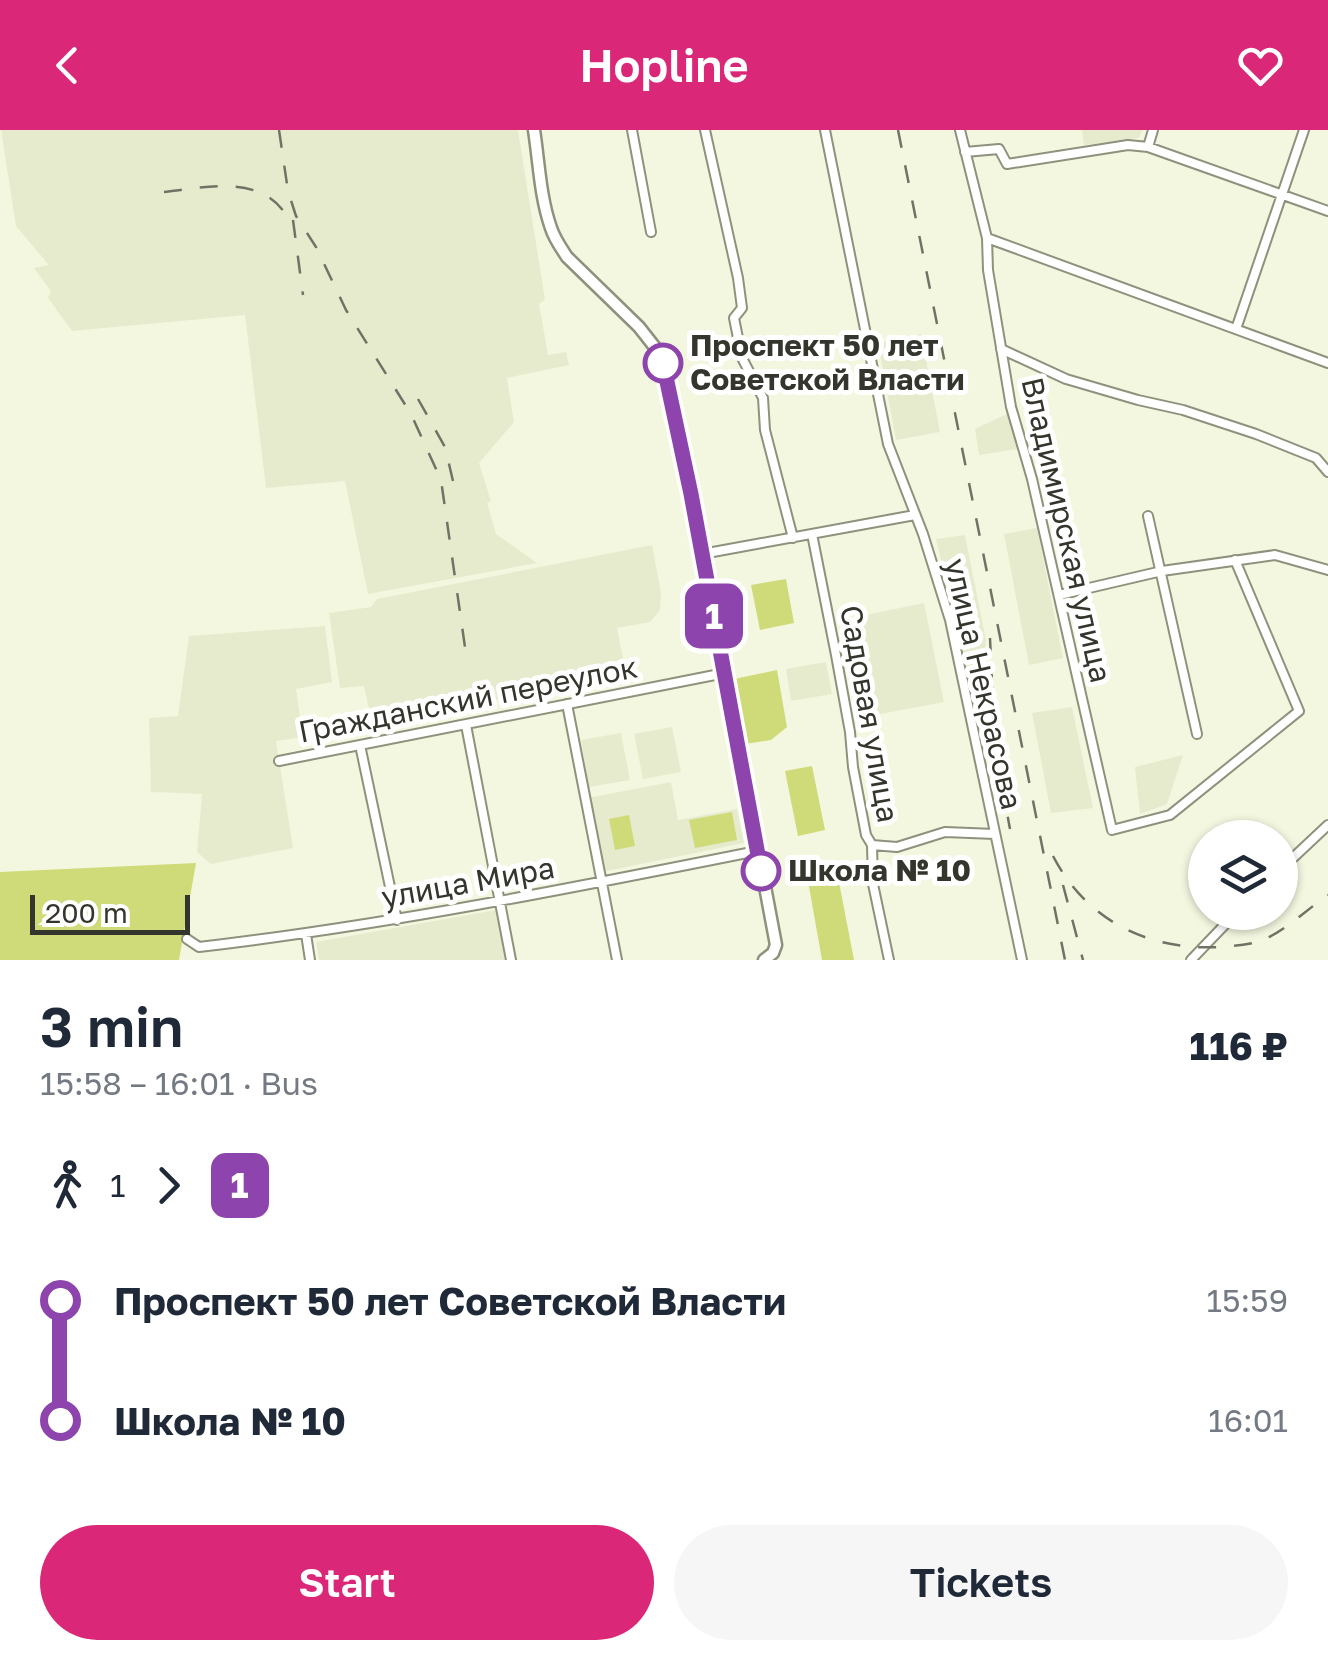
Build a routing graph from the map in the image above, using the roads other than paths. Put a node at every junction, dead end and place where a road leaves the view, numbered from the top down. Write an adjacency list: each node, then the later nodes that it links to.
1 (534, 130): 23 (main road)
2 (632, 130): 12 (street)
3 (705, 130): 22 (street)
4 (825, 130): 19 (street, улица Некрасова)
5 (960, 130): 9 (street)
6 (1153, 130): 8 (street)
7 (1304, 130): 10 (street)
8 (1148, 147): 9 (street); 10 (street)
9 (965, 152): 13 (street, Владимирская улица)
10 (1282, 196): 11 (street); 14 (street)
11 (1328, 211)
12 (651, 232)
13 (986, 238): 14 (street); 15 (street, Владимирская улица)
14 (1236, 329): 17 (street)
15 (1002, 349): 18 (street); 27 (street, Владимирская улица)
16 (1328, 352): 17 (street)
17 (1326, 362)
18 (1328, 472)
19 (915, 515): 21 (street); 35 (street, улица Некрасова)
20 (1148, 516): 26 (street)
21 (812, 534): 22 (street); 36 (street, Садовая улица)
22 (793, 538): 23 (street)
23 (702, 554): 28 (main road)
24 (1235, 560): 25 (street); 26 (street); 27 (street, Владимирская улица)
25 (1328, 570)
26 (1162, 571): 27 (street); 31 (street)
27 (1059, 595)
28 (725, 673): 29 (street, Гражданский переулок); 37 (main road)
29 (567, 704): 30 (street, Гражданский переулок); 39 (street)
30 (466, 725): 32 (street, Гражданский переулок); 40 (street)
31 (1197, 734)
32 (360, 746): 33 (street, Гражданский переулок); 41 (street)
33 (279, 760)
34 (1328, 826): 38 (street)
35 (995, 834): 36 (street); 50 (street, улица Некрасова)
36 (872, 845): 49 (street, Садовая улица)
37 (757, 851): 39 (street, улица Мира); 48 (main road)
38 (1298, 854)
39 (602, 882): 40 (street, улица Мира); 47 (street)
40 (498, 900): 41 (street, улица Мира); 46 (street)
41 (396, 920): 43 (street, улица Мира)
42 (1220, 930): 51 (street)
43 (306, 934): 44 (street, улица Мира); 45 (street)
44 (187, 939)
45 (310, 960)
46 (510, 960)
47 (617, 960)
48 (764, 960)
49 (889, 960)
50 (1022, 960)
51 (1192, 960)

